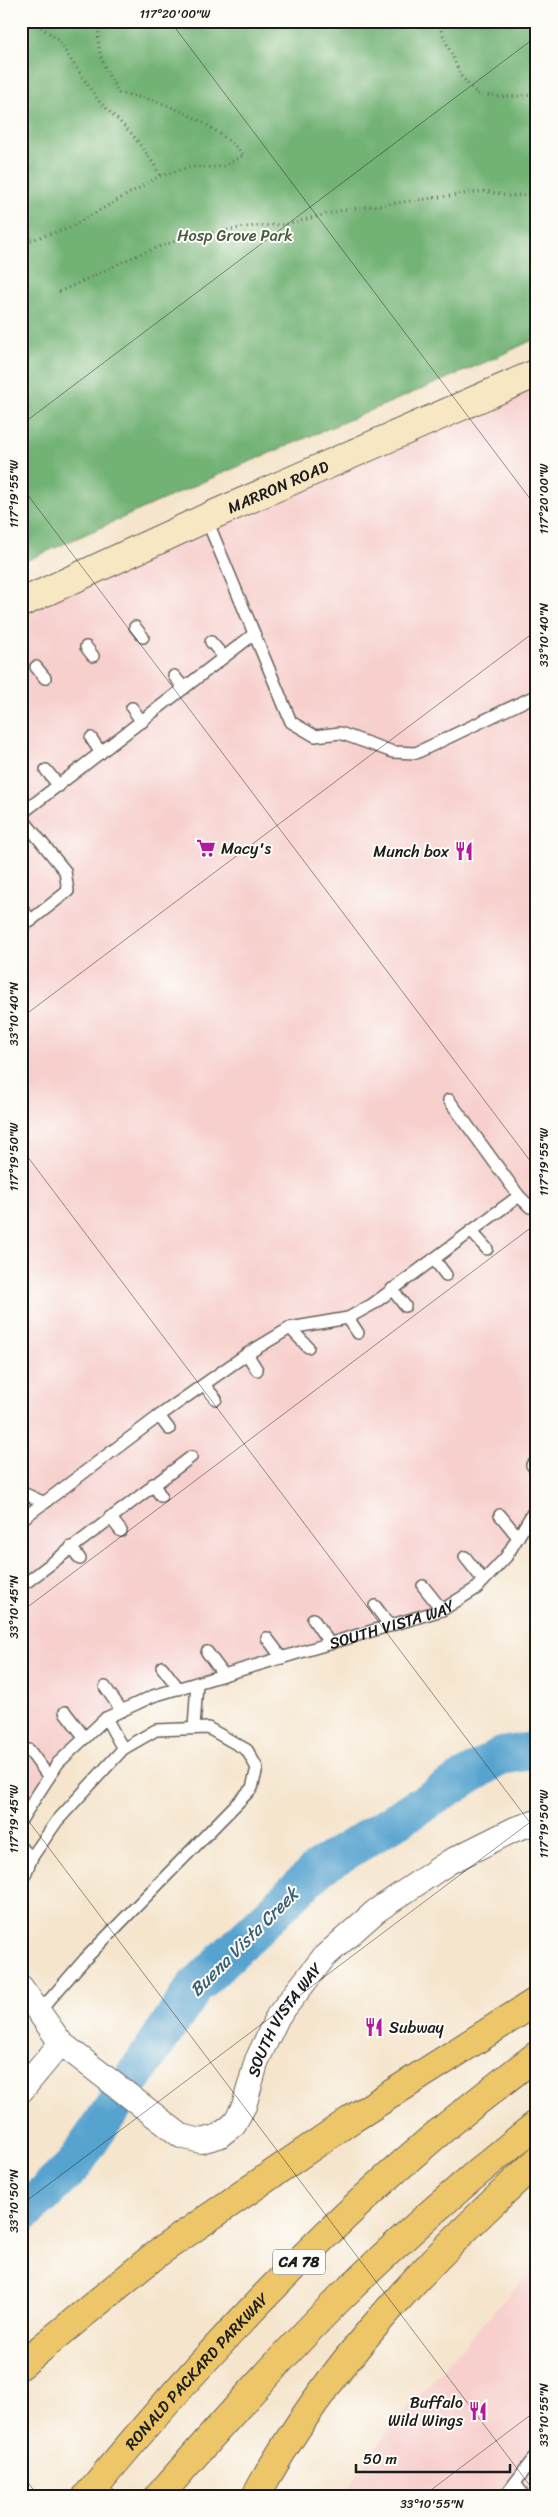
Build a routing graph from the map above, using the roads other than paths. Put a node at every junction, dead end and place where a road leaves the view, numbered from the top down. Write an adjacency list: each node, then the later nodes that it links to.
1 (537, 373): 2 (main road, MARRON ROAD)
2 (206, 518): 3 (main road, MARRON ROAD); 4 (lane)
3 (21, 604)
4 (254, 634): 6 (lane); 11 (lane)
5 (212, 642): 6 (lane)
6 (224, 657): 10 (lane)
7 (36, 667): 9 (lane)
8 (174, 676): 10 (lane)
9 (45, 678)
10 (184, 688): 13 (lane)
11 (537, 695)
12 (132, 708): 13 (lane)
13 (142, 722): 15 (lane)
14 (91, 738): 15 (lane)
15 (102, 753): 17 (lane)
16 (46, 770): 17 (lane)
17 (59, 786): 18 (lane)
18 (21, 816): 20 (lane)
19 (21, 907): 20 (lane)
20 (26, 924)
21 (449, 1100): 22 (lane)
22 (519, 1196): 23 (lane); 24 (lane)
23 (534, 1208)
24 (471, 1231): 25 (lane); 26 (lane)
25 (486, 1249)
26 (434, 1259): 27 (lane); 28 (lane)
27 (446, 1275)
28 (392, 1289): 29 (lane); 30 (lane)
29 (405, 1306)
30 (348, 1318): 31 (lane); 32 (lane)
31 (290, 1328): 33 (lane); 34 (lane)
32 (358, 1334)
33 (308, 1347)
34 (247, 1354): 35 (lane); 36 (lane)
35 (257, 1370)
36 (204, 1386): 37 (lane); 38 (lane)
37 (216, 1399)
38 (159, 1416): 39 (lane); 44 (lane)
39 (169, 1428)
40 (191, 1457): 41 (lane)
41 (152, 1484): 43 (lane); 47 (lane)
42 (21, 1492): 44 (lane)
43 (161, 1496)
44 (45, 1502): 48 (lane)
45 (537, 1506): 50 (lane, SOUTH VISTA WAY)
46 (500, 1514): 50 (lane)
47 (110, 1517): 49 (lane); 51 (lane)
48 (21, 1520)
49 (121, 1531)
50 (518, 1537): 54 (lane, SOUTH VISTA WAY)
51 (71, 1547): 53 (lane); 55 (lane)
52 (465, 1557): 54 (lane)
53 (80, 1559)
54 (483, 1580): 58 (lane, SOUTH VISTA WAY)
55 (27, 1582)
56 (423, 1586): 58 (lane)
57 (375, 1606): 60 (lane)
58 (442, 1610): 60 (lane, SOUTH VISTA WAY)
59 (312, 1619): 62 (lane)
60 (390, 1626): 62 (lane, SOUTH VISTA WAY)
61 (267, 1638): 64 (lane)
62 (330, 1644): 64 (lane, SOUTH VISTA WAY)
63 (207, 1652): 66 (lane)
64 (282, 1658): 66 (lane, SOUTH VISTA WAY)
65 (162, 1667): 69 (lane)
66 (224, 1675): 67 (lane, SOUTH VISTA WAY)
67 (197, 1683): 69 (lane, SOUTH VISTA WAY); 73 (lane)
68 (104, 1687): 70 (lane)
69 (179, 1688): 70 (lane, SOUTH VISTA WAY)
70 (122, 1711): 72 (lane, SOUTH VISTA WAY)
71 (65, 1712): 74 (lane)
72 (106, 1718): 74 (lane, SOUTH VISTA WAY); 75 (lane)
73 (194, 1728): 75 (lane); 85 (lane)
74 (85, 1738): 77 (lane, SOUTH VISTA WAY)
75 (123, 1749): 81 (lane)
76 (29, 1750): 77 (lane)
77 (49, 1777): 78 (lane, SOUTH VISTA WAY)
78 (21, 1820)
79 (537, 1822): 86 (street, SOUTH VISTA WAY)
80 (21, 1848): 81 (lane)
81 (32, 1857): 82 (lane)
82 (21, 1885)
83 (21, 1987): 85 (street, SOUTH VISTA WAY)
84 (537, 2001): 91 (highway)
85 (39, 2012): 86 (street, SOUTH VISTA WAY)
86 (61, 2043): 88 (street)
87 (537, 2055): 94 (highway, RONALD PACKARD PARKWAY / CA 78)
88 (21, 2091)
89 (537, 2124): 95 (highway)
90 (537, 2161): 96 (highway)
91 (21, 2365)
92 (537, 2454): 93 (lane)
93 (515, 2483): 97 (lane); 98 (lane)
94 (87, 2496)
95 (159, 2496)
96 (256, 2496)
97 (505, 2496)
98 (524, 2496)

